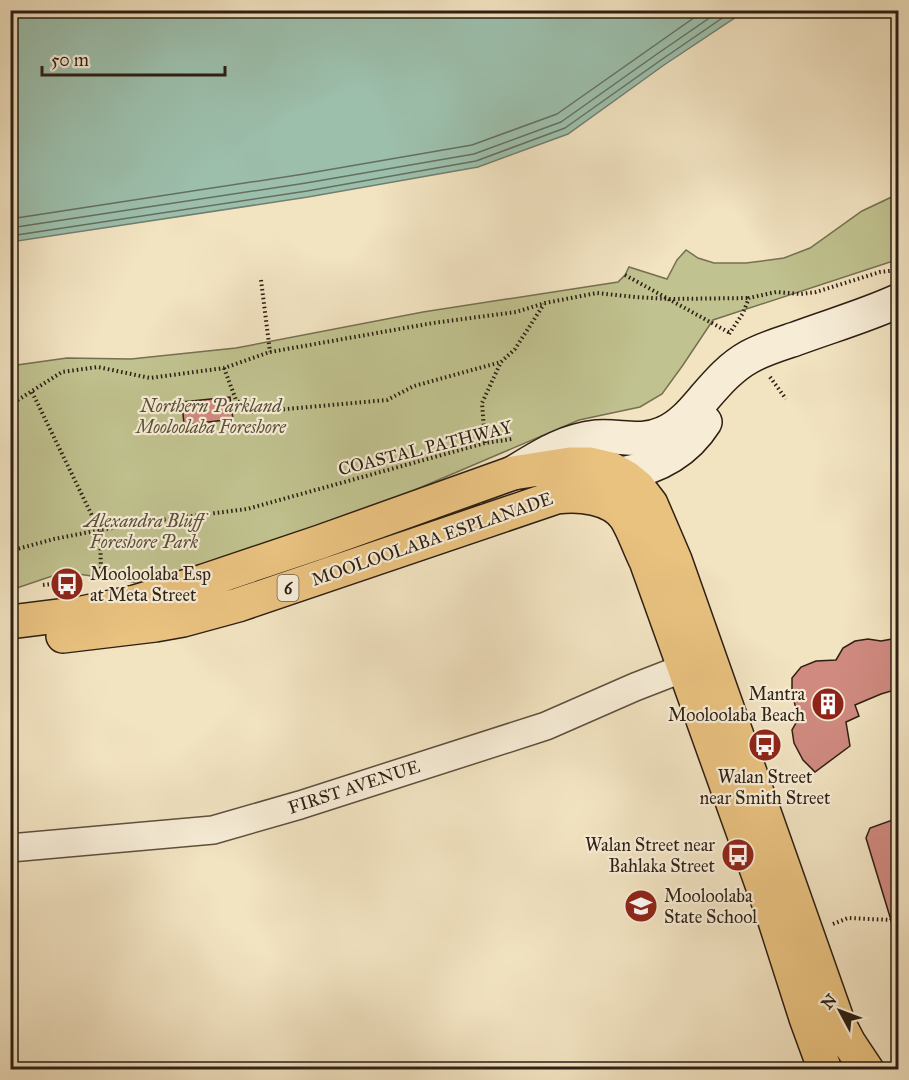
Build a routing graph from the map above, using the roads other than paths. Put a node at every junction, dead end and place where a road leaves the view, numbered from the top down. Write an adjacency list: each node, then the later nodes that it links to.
1 (890, 308): 2 (main road, MOOLOOLABA ESPLANADE)
2 (729, 354): 3 (main road, MOOLOOLABA ESPLANADE); 4 (main road, MOOLOOLABA ESPLANADE)
3 (513, 473): 4 (main road, 6); 6 (main road, MOOLOOLABA ESPLANADE / 6)
4 (621, 474): 5 (main road, MOOLOOLABA ESPLANADE / 6); 11 (main road, 6)
5 (556, 497): 7 (main road, MOOLOOLABA ESPLANADE / 6); 8 (main road, 6)
6 (10, 622)
7 (10, 642)
8 (684, 668): 9 (street, FIRST AVENUE); 10 (main road, 6)
9 (10, 848)
10 (825, 1070)
11 (867, 1070)

